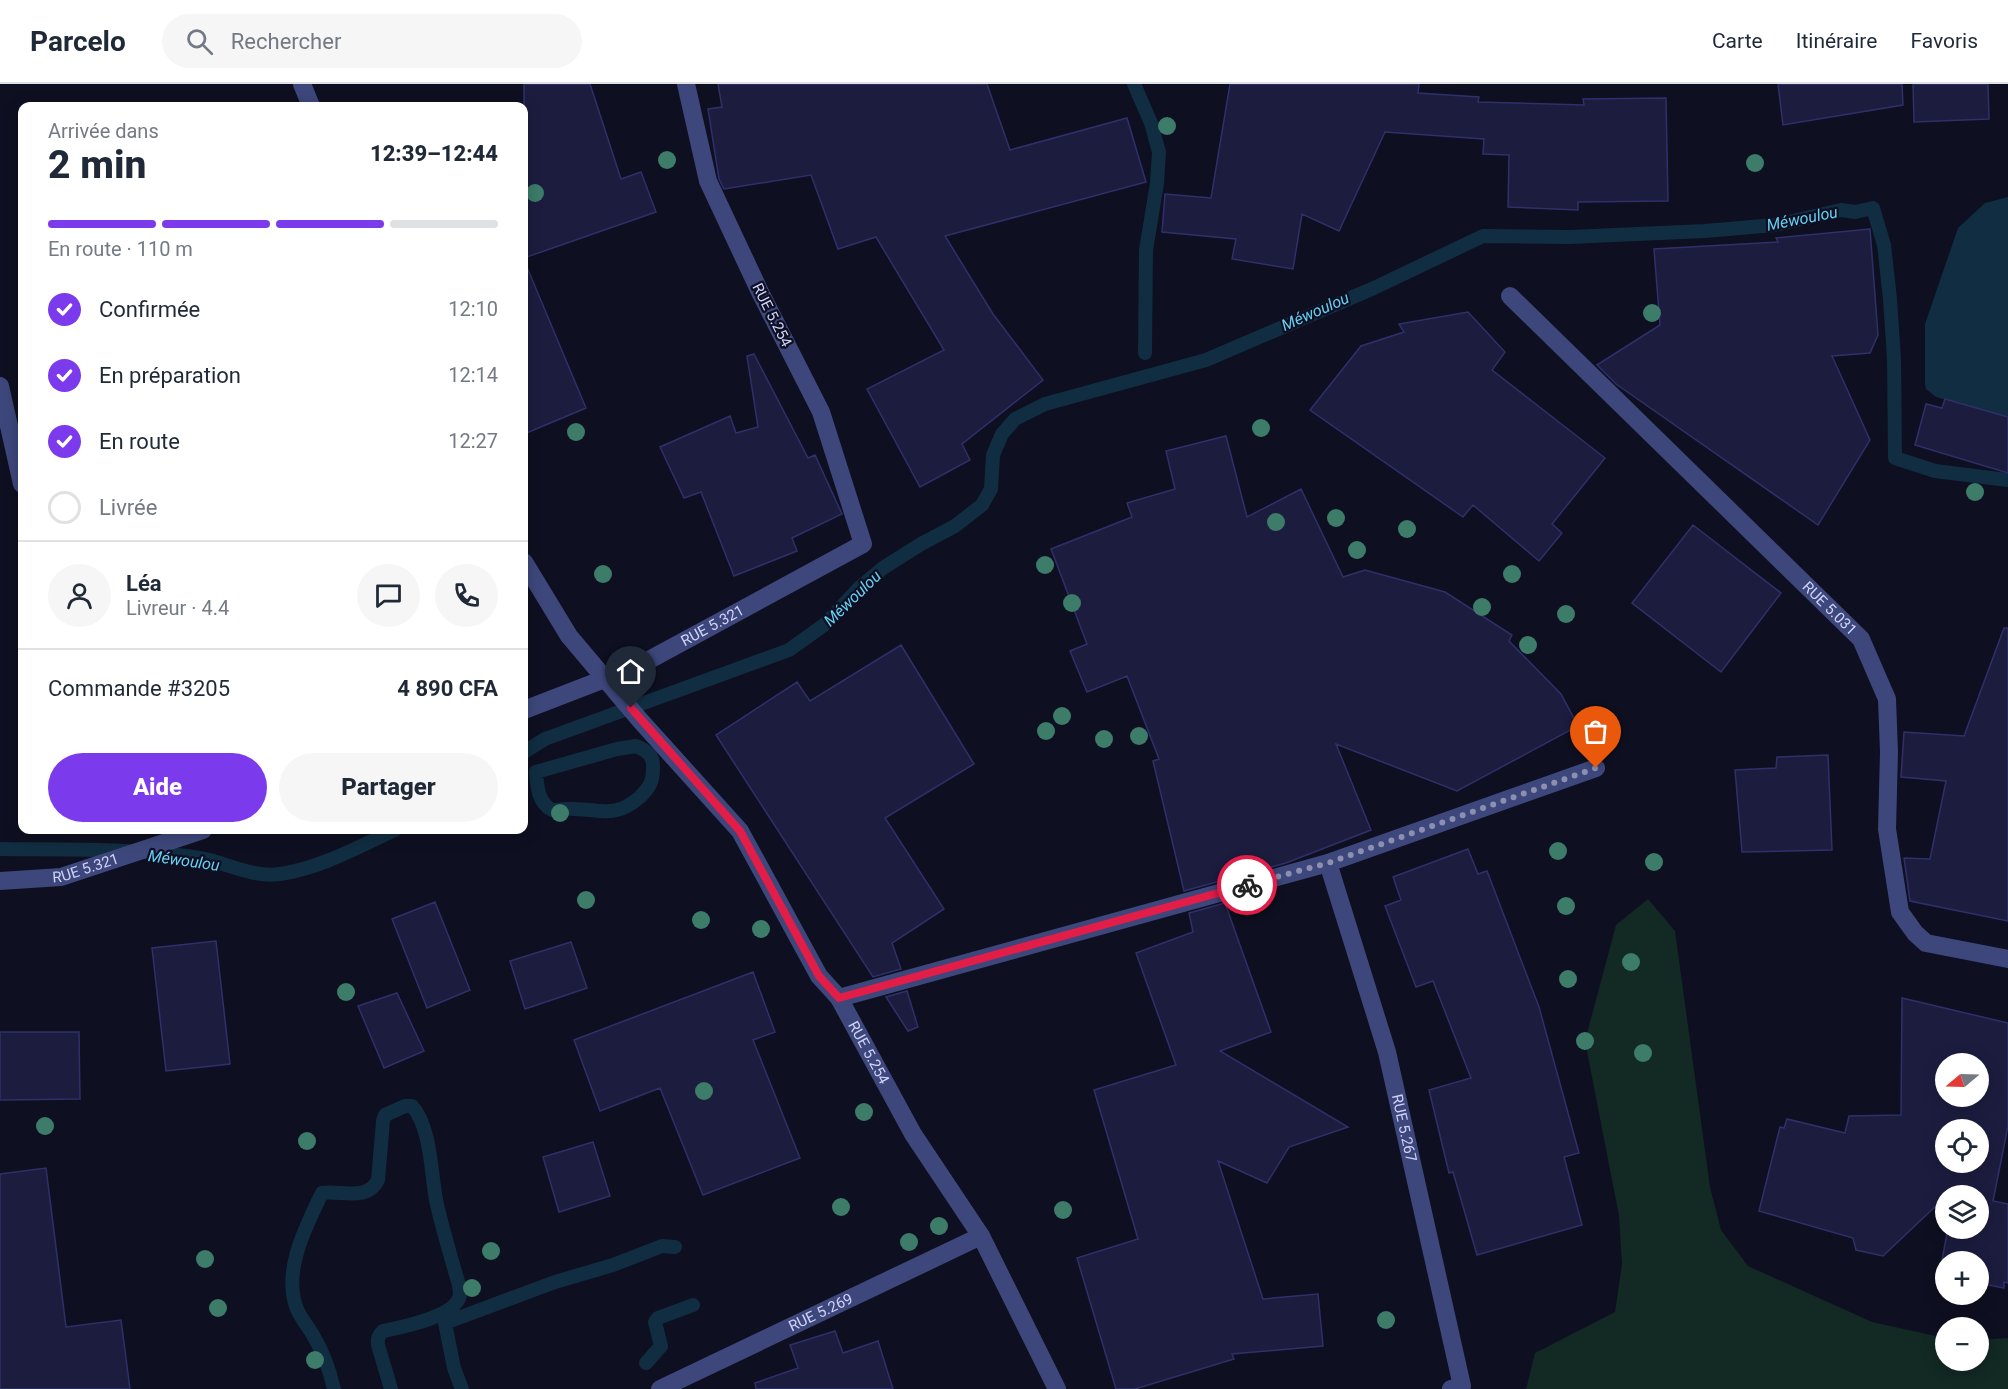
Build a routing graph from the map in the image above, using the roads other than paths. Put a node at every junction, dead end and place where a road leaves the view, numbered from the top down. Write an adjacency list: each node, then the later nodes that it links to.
1 (302, 84): 3 (street)
2 (686, 84): 7 (street, RUE 5.254)
3 (309, 102)
4 (1510, 296): 14 (street, RUE 5.031)
5 (0, 386): 6 (street)
6 (18, 466)
7 (863, 544): 9 (street, RUE 5.321)
8 (528, 569): 15 (street, RUE 5.254)
9 (528, 708)
10 (1596, 768): 12 (street)
11 (192, 834): 13 (street, RUE 5.321)
12 (1328, 863): 15 (street); 17 (street, RUE 5.267)
13 (0, 881)
14 (2008, 959)
15 (839, 998): 16 (street, RUE 5.254)
16 (981, 1236): 18 (street, RUE 5.269); 19 (street, RUE 5.254)
17 (1459, 1388)
18 (660, 1389)
19 (1057, 1389)

